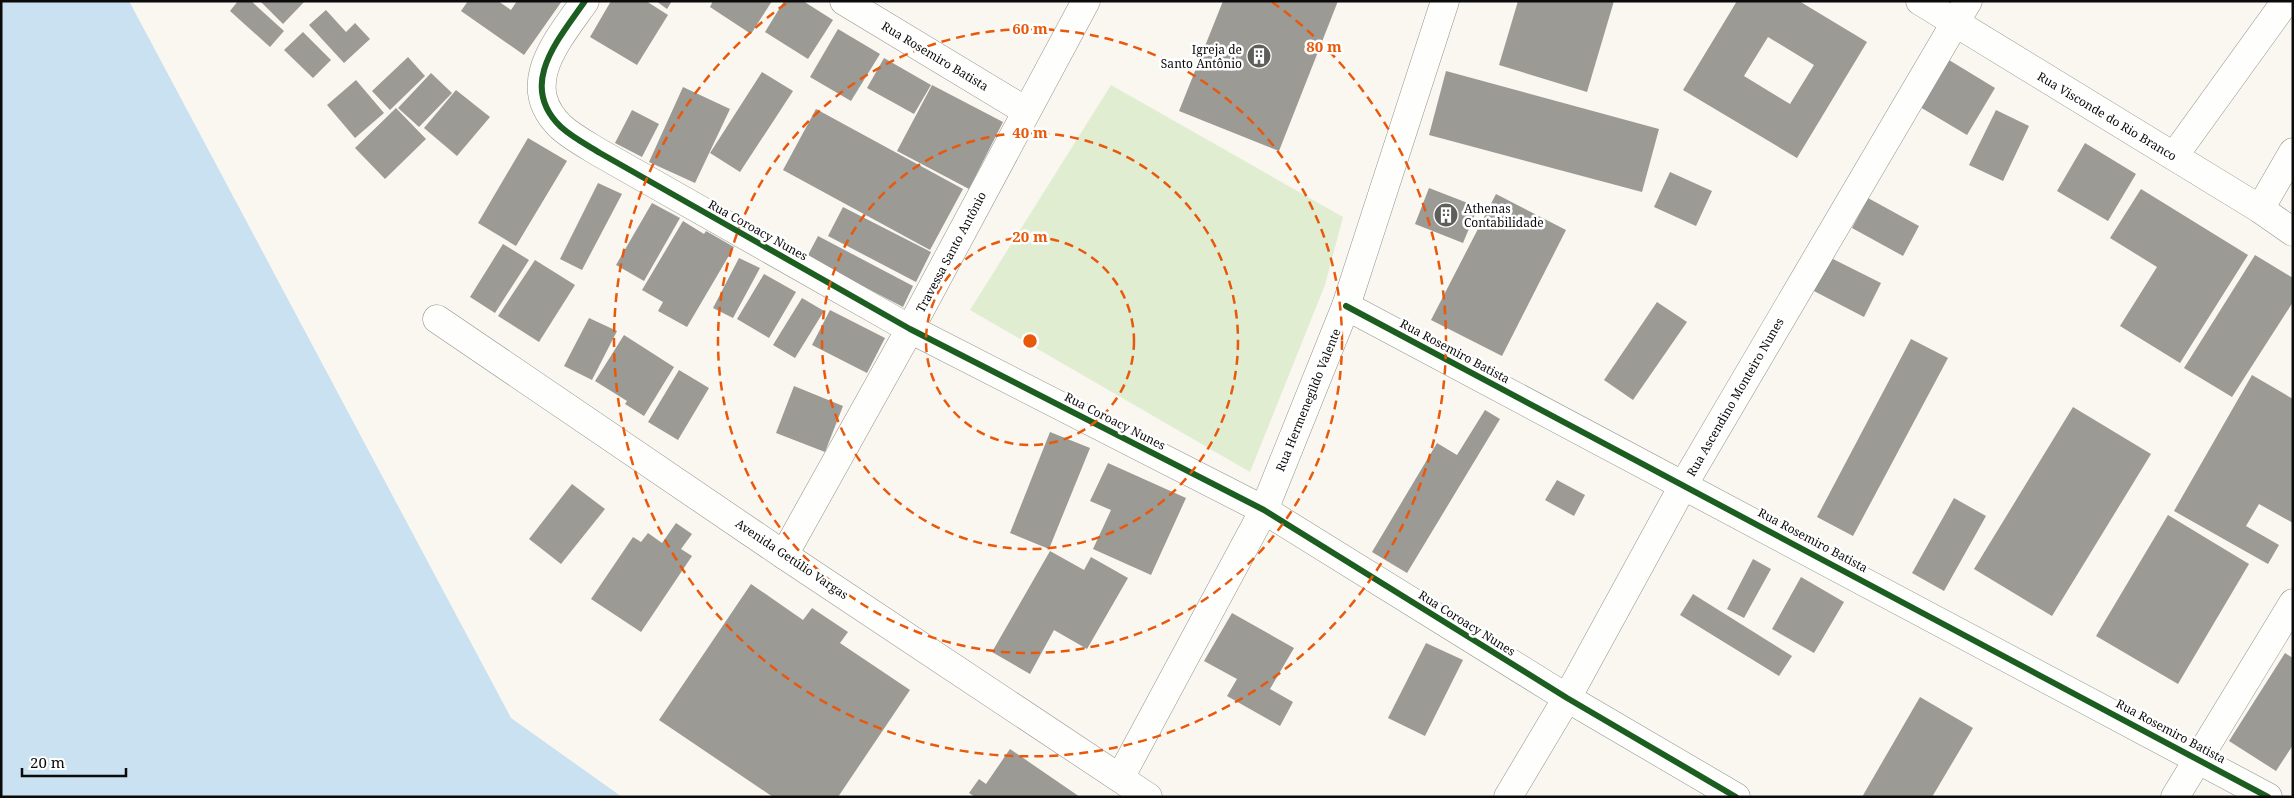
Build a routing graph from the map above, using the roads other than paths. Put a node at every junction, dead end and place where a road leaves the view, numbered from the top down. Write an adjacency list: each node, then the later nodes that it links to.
1 (584, 1): 15 (street, Rua Coroacy Nunes)
2 (844, 1): 8 (street, Rua Rosemiro Batista)
3 (1086, 1): 8 (street, Travessa Santo Antônio)
4 (1445, 1): 13 (street, Rua Hermenegildo Valente)
5 (1920, 1): 7 (street, Rua Visconde do Rio Branco)
6 (2286, 1): 10 (street)
7 (1961, 12): 10 (street, Rua Visconde do Rio Branco); 16 (street, Rua Ascendino Monteiro Nunes)
8 (1026, 111): 15 (street, Travessa Santo Antônio)
9 (2293, 152): 11 (street)
10 (2174, 156): 11 (street, Rua Visconde do Rio Branco)
11 (2260, 209): 12 (street, Rua Visconde do Rio Branco)
12 (2293, 232)
13 (1346, 306): 16 (street, Rua Rosemiro Batista); 17 (street, Rua Hermenegildo Valente)
14 (437, 319): 18 (street, Avenida Getúlio Vargas)
15 (910, 329): 17 (street, Rua Coroacy Nunes); 18 (street, Travessa Santo Antônio)
16 (1684, 484): 20 (street, Rua Ascendino Monteiro Nunes); 21 (street, Rua Rosemiro Batista)
17 (1264, 510): 20 (street, Rua Coroacy Nunes); 22 (street, Rua Hermenegildo Valente)
18 (784, 554): 22 (street, Avenida Getúlio Vargas)
19 (2293, 603): 21 (street)
20 (1567, 698): 24 (street, Rua Ascendino Monteiro Nunes); 25 (street, Rua Coroacy Nunes)
21 (2198, 758): 26 (street); 27 (street, Rua Rosemiro Batista)
22 (1120, 778): 23 (street, Avenida Getúlio Vargas)
23 (1148, 797)
24 (1508, 797)
25 (1736, 797)
26 (2175, 797)
27 (2268, 797)

